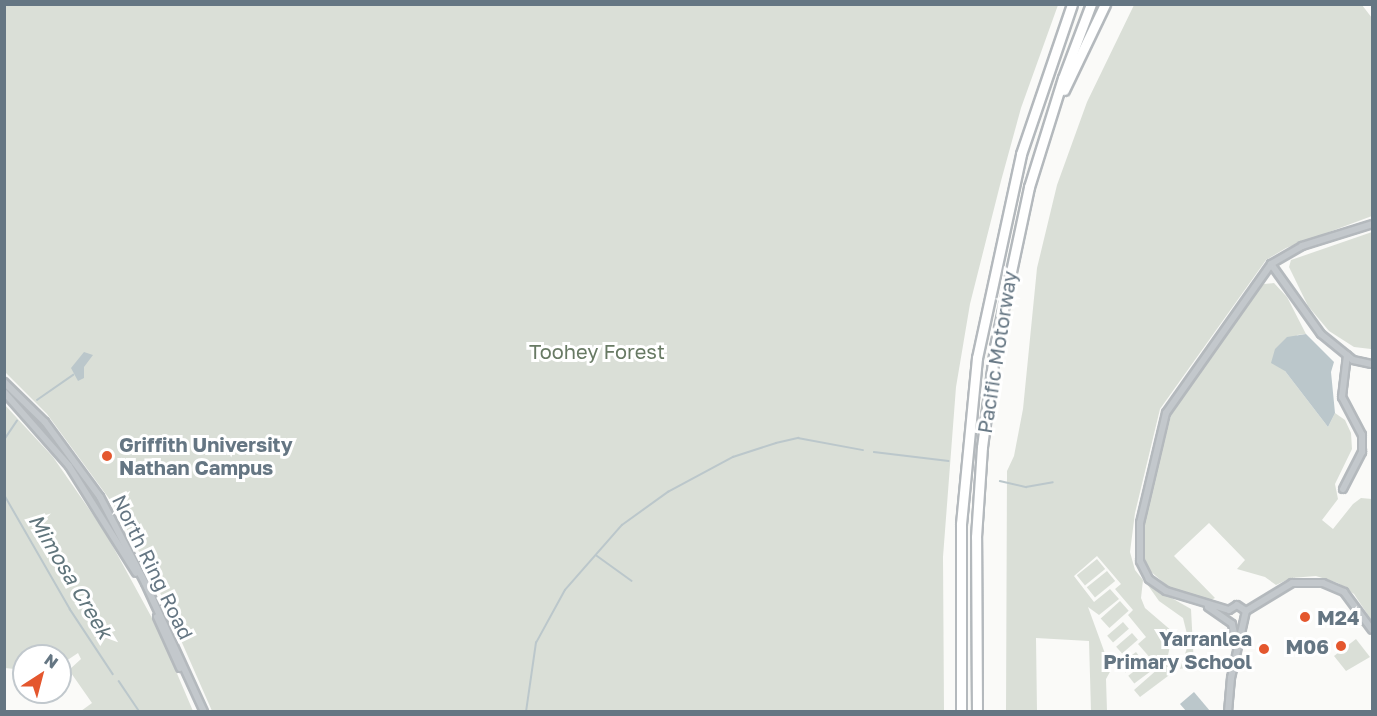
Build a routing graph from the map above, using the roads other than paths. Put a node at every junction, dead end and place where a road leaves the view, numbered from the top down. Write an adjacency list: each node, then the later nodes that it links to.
1 (1072, 4): 21 (highway, Pacific Motorway)
2 (1091, 4): 4 (highway, Pacific Motorway)
3 (1105, 4): 4 (highway)
4 (1057, 99): 25 (highway, Pacific Motorway)
5 (1372, 224): 6 (street)
6 (1271, 264): 7 (street); 14 (street)
7 (1347, 355): 8 (street); 13 (street)
8 (1372, 364)
9 (4, 382): 11 (street, North Ring Road)
10 (4, 393): 12 (street, North Ring Road)
11 (62, 444): 12 (street); 22 (street, North Ring Road)
12 (55, 449): 22 (street, North Ring Road)
13 (1343, 489)
14 (1204, 604): 15 (street); 17 (street)
15 (1229, 610): 16 (street); 17 (street)
16 (1246, 610): 18 (street); 19 (street)
17 (1230, 622): 18 (street); 20 (street)
18 (1245, 622): 20 (street)
19 (1372, 630)
20 (1237, 650): 26 (street)
21 (959, 697): 23 (highway); 24 (highway, Pacific Motorway)
22 (202, 711)
23 (955, 711)
24 (961, 711)
25 (977, 711)
26 (1228, 711)

